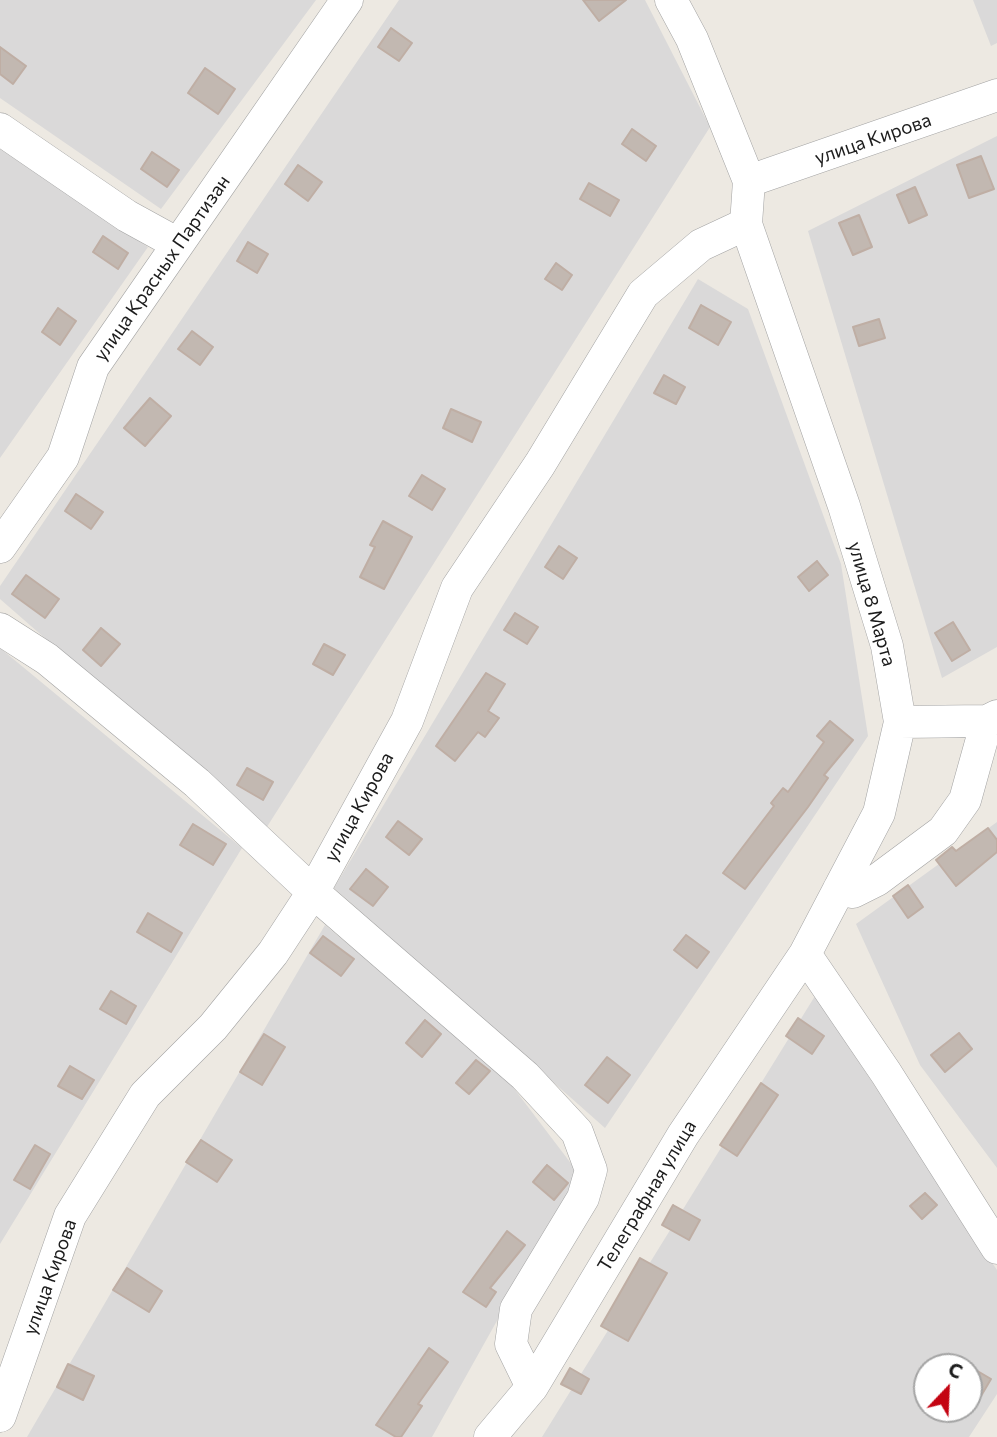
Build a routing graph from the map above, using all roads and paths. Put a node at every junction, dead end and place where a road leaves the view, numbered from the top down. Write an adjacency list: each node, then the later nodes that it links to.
1 (347, 0): 7 (street, улица Красных Партизан)
2 (671, 0): 5 (street, улица 8 Марта)
3 (997, 95): 5 (street, улица Кирова)
4 (0, 129): 7 (street)
5 (749, 181): 6 (street, улица 8 Марта)
6 (746, 224): 11 (street, улица 8 Марта); 13 (street, улица Кирова)
7 (178, 244): 8 (street, улица Красных Партизан)
8 (0, 547)
9 (0, 629): 13 (street)
10 (992, 718): 11 (street); 12 (street)
11 (900, 722): 12 (street, улица 8 Марта)
12 (839, 889): 14 (street, улица 8 Марта)
13 (313, 892): 16 (street); 17 (street, улица Кирова)
14 (804, 954): 15 (street); 16 (street, Телеграфная улица)
15 (997, 1248)
16 (532, 1387): 18 (street, Телеграфная улица)
17 (0, 1416)
18 (489, 1437)

